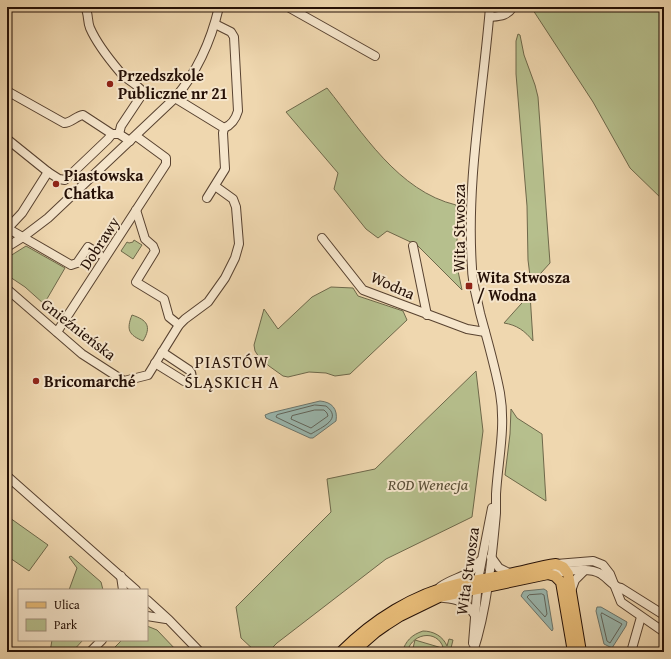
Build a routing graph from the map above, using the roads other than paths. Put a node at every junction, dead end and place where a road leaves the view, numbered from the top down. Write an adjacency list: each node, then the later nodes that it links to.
1 (85, 7): 12 (street)
2 (219, 7): 7 (street)
3 (288, 7): 8 (street)
4 (490, 7): 6 (street, Wita Stwosza)
5 (513, 7): 6 (street)
6 (490, 16): 29 (street, Wita Stwosza)
7 (215, 24): 10 (street); 11 (street)
8 (375, 56)
9 (7, 91): 12 (street)
10 (176, 98): 11 (street); 14 (street)
11 (224, 128): 16 (street)
12 (115, 134): 14 (street); 15 (street)
13 (7, 139): 15 (street)
14 (133, 139): 18 (street, Dobrawy); 20 (street)
15 (48, 172): 19 (street)
16 (215, 186): 17 (street); 27 (street, Gnieźnieńska)
17 (207, 198)
18 (136, 210): 27 (street); 28 (street, Dobrawy)
19 (7, 228): 20 (street)
20 (22, 237): 23 (street); 24 (street)
21 (322, 238): 26 (street, Wodna)
22 (413, 246): 26 (street, Wodna)
23 (7, 247)
24 (99, 254)
25 (7, 289): 28 (street, Gnieźnieńska)
26 (426, 315): 29 (street, Wodna)
27 (179, 325): 30 (street, Gnieźnieńska)
28 (57, 332): 31 (street, Gnieźnieńska)
29 (485, 332): 33 (street, Wita Stwosza)
30 (162, 352): 31 (street, Gnieźnieńska); 31 (street)
31 (155, 363)
32 (7, 476): 40 (street)
33 (496, 494): 34 (street, Wita Stwosza); 35 (street, Wita Stwosza)
34 (491, 557): 38 (street); 41 (street, Wita Stwosza)
35 (481, 559): 41 (street, Wita Stwosza); 47 (street)
36 (563, 569): 37 (street); 38 (main road); 39 (street); 42 (street); 43 (street); 46 (main road)
37 (585, 570): 43 (street); 46 (street)
38 (511, 574): 41 (main road)
39 (548, 574): 41 (main road); 42 (main road)
40 (120, 576): 44 (street); 45 (street)
41 (483, 583): 47 (main road); 49 (street, Wita Stwosza); 60 (street, Wita Stwosza)
42 (562, 584): 61 (main road)
43 (614, 586): 50 (street); 52 (street)
44 (123, 589)
45 (135, 589)
46 (571, 592): 62 (main road)
47 (437, 594): 49 (street); 58 (main road); 59 (main road)
48 (148, 601): 53 (street)
49 (474, 614): 60 (street, Wita Stwosza)
50 (664, 615)
51 (148, 616): 53 (street)
52 (642, 617): 54 (street); 63 (street)
53 (169, 620): 57 (street)
54 (664, 632)
55 (101, 641): 56 (street)
56 (90, 652)
57 (200, 652)
58 (341, 652)
59 (353, 652)
60 (473, 652)
61 (573, 652)
62 (581, 652)
63 (631, 652)

